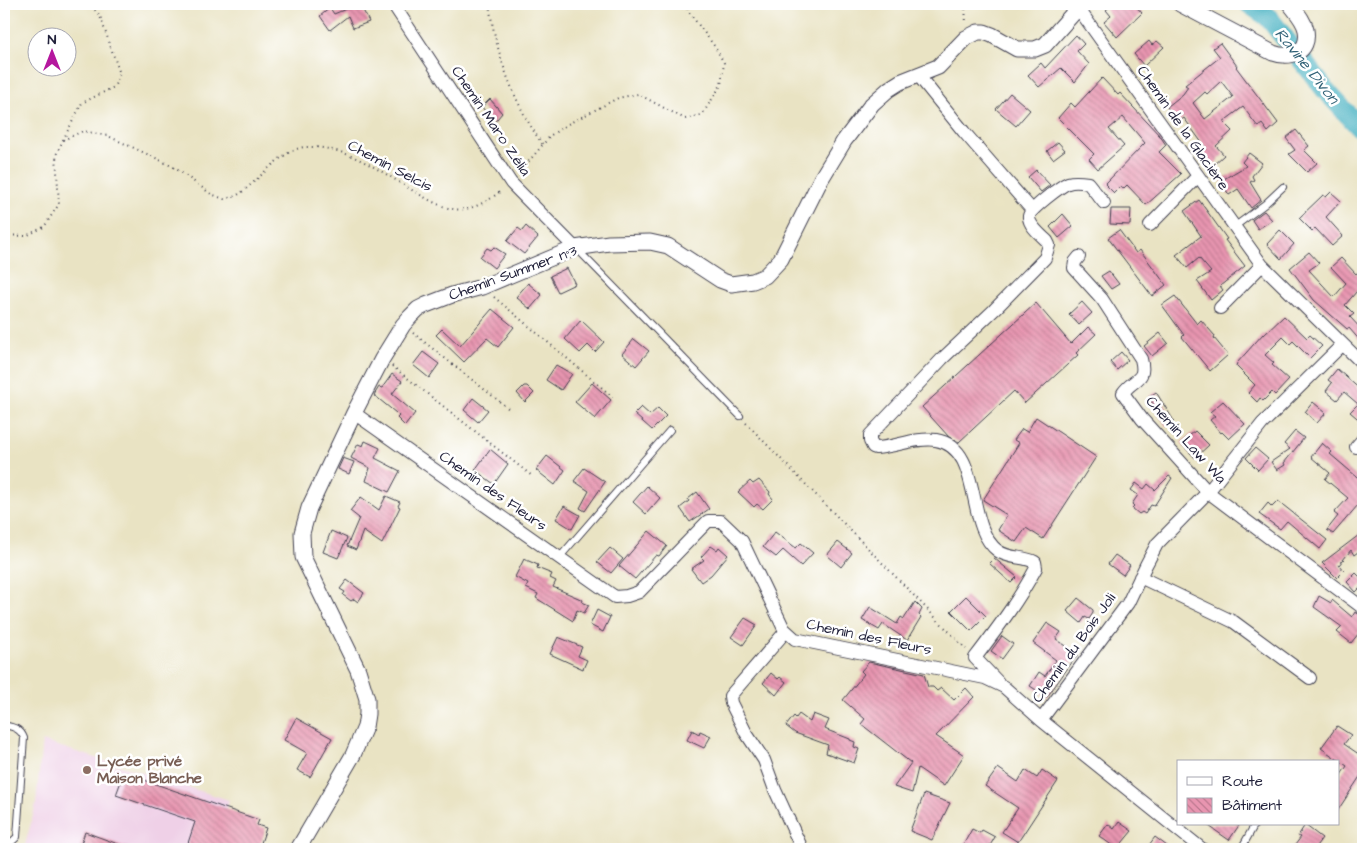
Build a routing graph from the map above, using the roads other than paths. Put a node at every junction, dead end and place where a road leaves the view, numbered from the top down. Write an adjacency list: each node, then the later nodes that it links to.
1 (393, 4): 12 (street, Chemin Maro Zélia)
2 (1180, 4): 3 (street)
3 (1290, 4)
4 (1082, 6): 5 (street, Chemin Summer n°3); 6 (street, Chemin de la Glacière)
5 (918, 75): 9 (street); 12 (street, Chemin Summer n°3)
6 (1197, 177): 10 (street); 11 (street, Chemin de la Glacière)
7 (1283, 187): 11 (lane)
8 (1104, 203): 9 (street)
9 (1032, 210): 27 (street)
10 (1150, 225)
11 (1234, 227): 14 (street, Chemin de la Glacière)
12 (575, 248): 18 (street, Chemin Summer n°3); 19 (lane)
13 (1079, 257): 21 (street, Chemin Law Wa)
14 (1262, 266): 15 (street); 16 (street, Chemin de la Glacière)
15 (1220, 308)
16 (1342, 345): 17 (street, Chemin de la Glacière); 21 (street, Chemin du Bois Joli)
17 (1363, 364)
18 (354, 413): 22 (street, Chemin des Fleurs); 32 (street, Chemin Summer n°3)
19 (740, 416)
20 (670, 430): 22 (lane)
21 (1208, 492): 23 (street, Chemin du Bois Joli); 24 (street, Chemin Law Wa)
22 (559, 558): 25 (street, Chemin des Fleurs)
23 (1140, 576): 26 (street); 28 (street, Chemin du Bois Joli)
24 (1363, 608)
25 (786, 631): 27 (street, Chemin des Fleurs); 33 (street)
26 (1310, 678)
27 (1004, 687): 28 (street, Chemin des Fleurs)
28 (1041, 720): 34 (street, Chemin des Fleurs)
29 (4, 725): 31 (lane)
30 (1254, 826): 35 (lane)
31 (4, 849)
32 (298, 849)
33 (802, 849)
34 (1202, 849)
35 (1241, 849)

